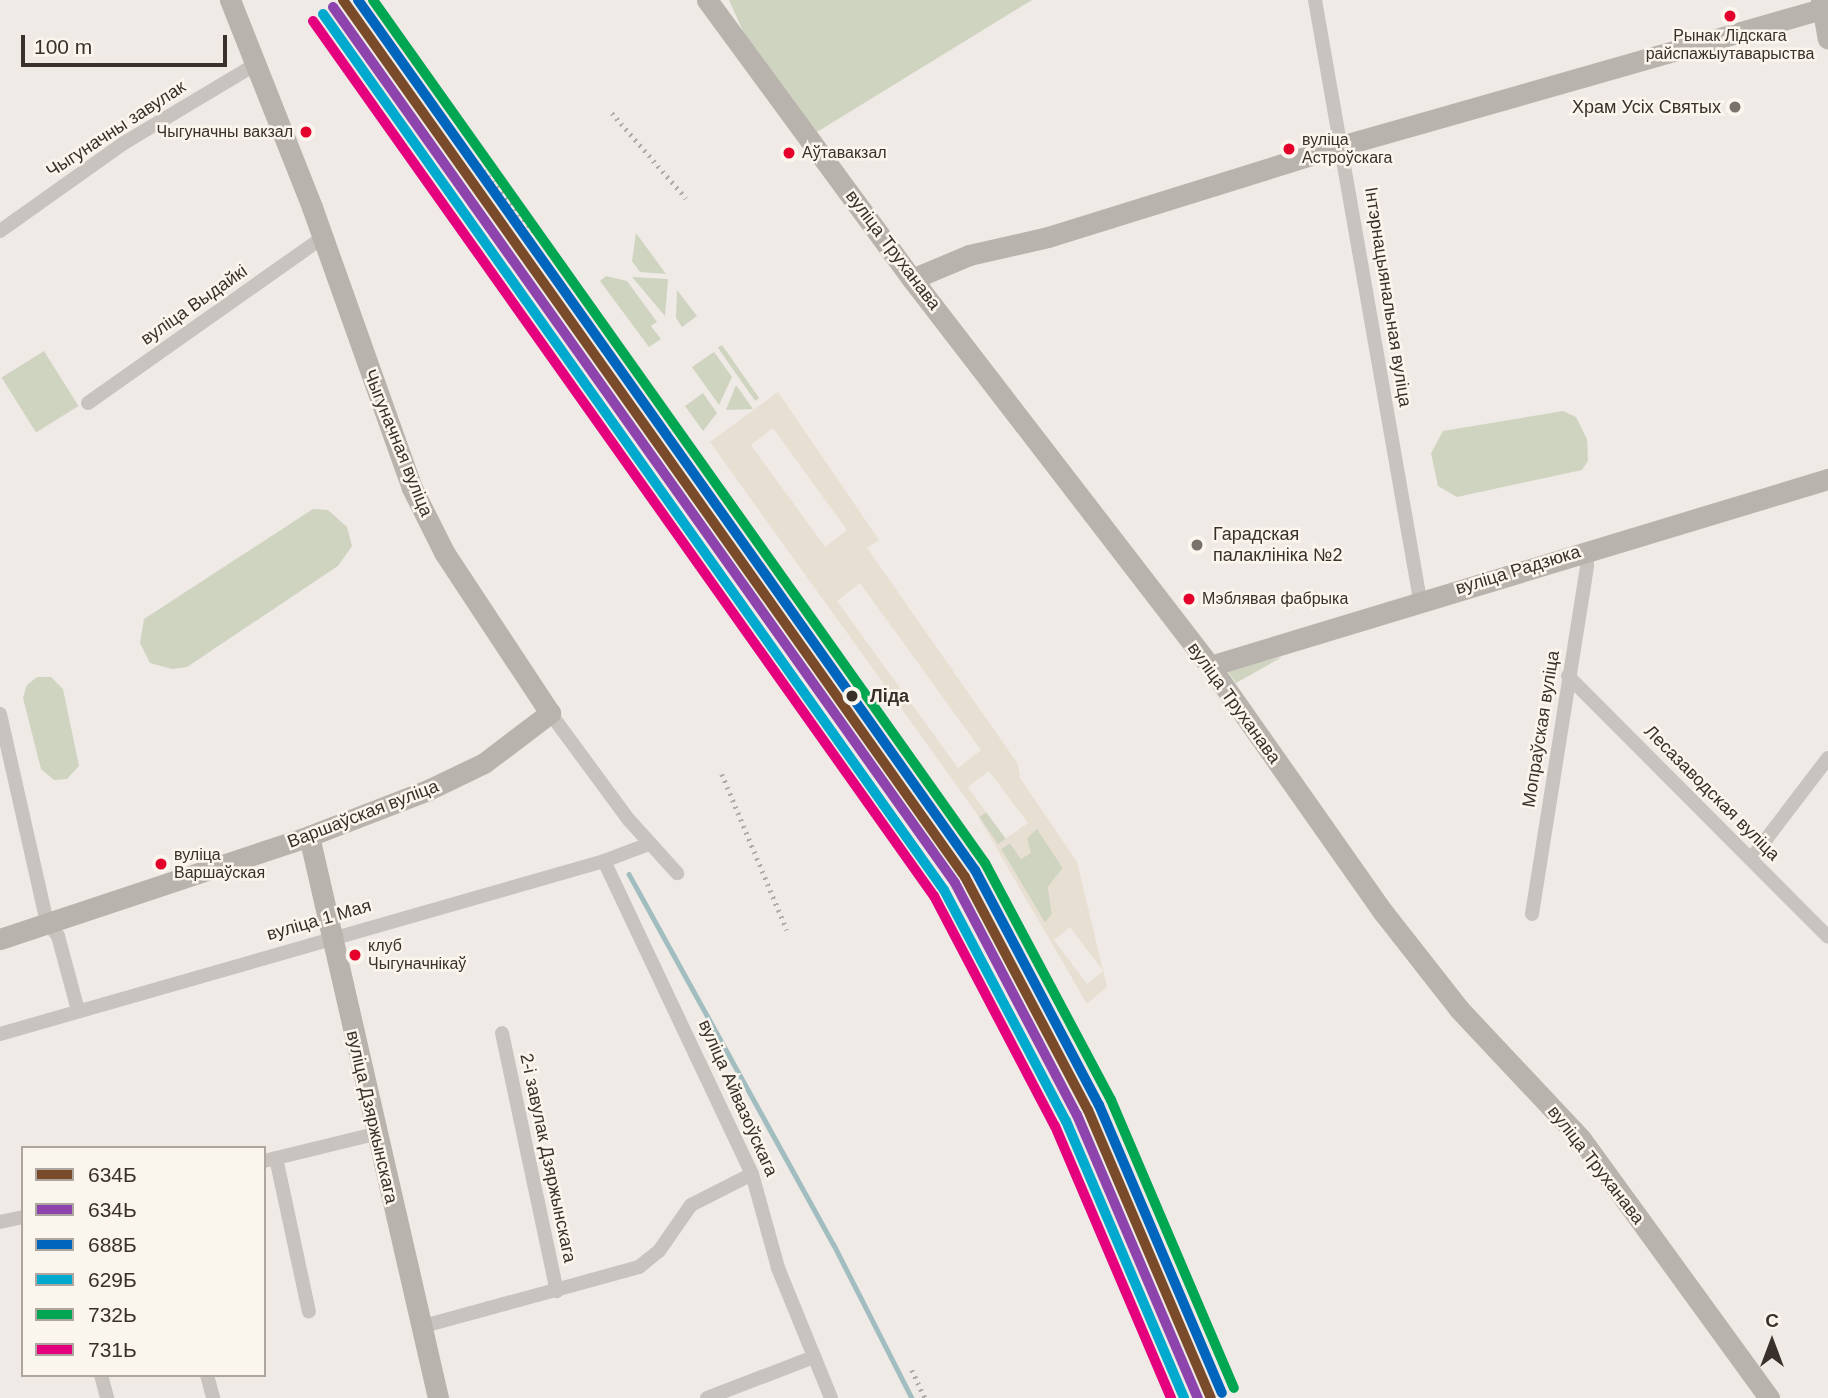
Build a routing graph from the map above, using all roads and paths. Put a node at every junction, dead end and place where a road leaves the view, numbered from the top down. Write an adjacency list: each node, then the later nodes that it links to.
1 (230, 0): 6 (street, Чыгуначная вуліца)
2 (708, 0): 10 (street, вуліца Труханава)
3 (1315, 0): 7 (street, Інтэрнацыянальная вуліца)
4 (1822, 4): 5 (street); 7 (street)
5 (1828, 38)
6 (256, 64): 8 (street, Чыгуначны завулак); 9 (street, Чыгуначная вуліца)
7 (1343, 145): 10 (street); 14 (street, Інтэрнацыянальная вуліца)
8 (0, 230)
9 (322, 238): 11 (street, вуліца Выдайкі); 17 (street, Чыгуначная вуліца)
10 (912, 279): 15 (street, вуліца Труханава)
11 (88, 403)
12 (1828, 479): 13 (street, вуліца Радзюка)
13 (1585, 550): 14 (street, вуліца Радзюка); 16 (street, Мопраўская вуліца)
14 (1420, 600): 15 (street, вуліца Радзюка)
15 (1210, 666): 49 (street, вуліца Труханава)
16 (1569, 676): 22 (street, Лесазаводская вуліца); 25 (street, Мопраўская вуліца)
17 (551, 713): 20 (street, Варшаўская вуліца); 21 (street, Чыгуначная вуліца)
18 (0, 714): 26 (street)
19 (1828, 758): 22 (street)
20 (309, 836): 26 (street, Варшаўская вуліца); 27 (street, вуліца Дзяржынскага)
21 (649, 844): 23 (street, вуліца 1 Мая); 24 (street, Чыгуначная вуліца)
22 (1751, 859): 28 (street, Лесазаводская вуліца)
23 (604, 861): 27 (street, вуліца 1 Мая); 35 (street, вуліца Айвазоўскага)
24 (677, 873)
25 (1532, 914)
26 (47, 922): 29 (street, Варшаўская вуліца); 30 (street)
27 (332, 935): 30 (street, вуліца 1 Мая); 33 (street, вуліца Дзяржынскага)
28 (1828, 937)
29 (0, 939)
30 (78, 1010): 32 (street, вуліца 1 Мая)
31 (502, 1033): 38 (street, 2-і завулак Дзяржынскага)
32 (0, 1034)
33 (375, 1134): 34 (street); 40 (street, вуліца Дзяржынскага)
34 (270, 1159): 39 (street)
35 (752, 1174): 38 (street); 41 (street, вуліца Айвазоўскага)
36 (21, 1217): 37 (street)
37 (0, 1222)
38 (556, 1291): 40 (street)
39 (309, 1312)
40 (420, 1327): 46 (street, вуліца Дзяржынскага)
41 (814, 1357): 47 (street); 48 (street, вуліца Айвазоўскага)
42 (102, 1377): 44 (street)
43 (208, 1377): 45 (street)
44 (107, 1398)
45 (213, 1398)
46 (438, 1398)
47 (707, 1398)
48 (831, 1398)
49 (1769, 1398)

